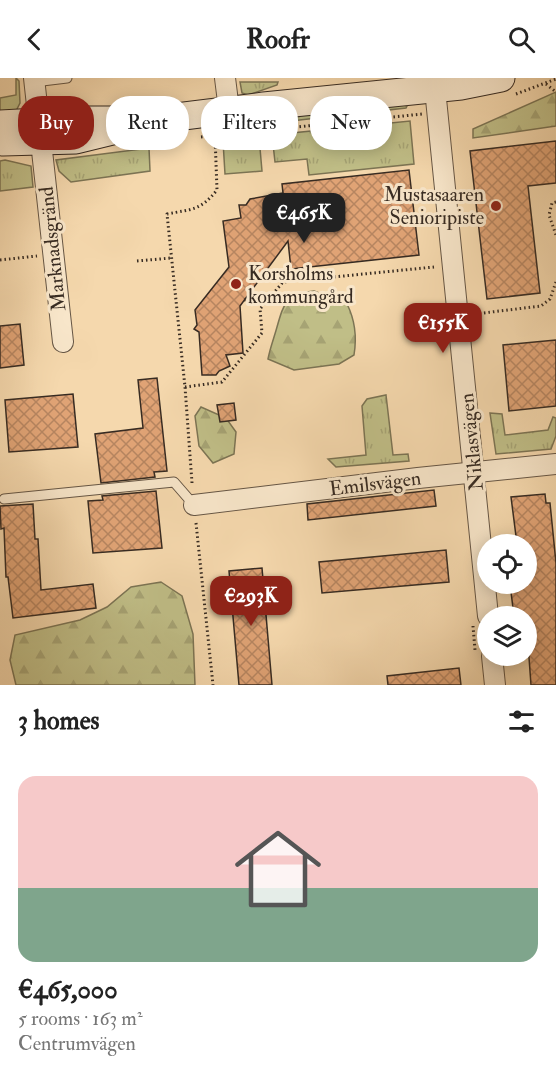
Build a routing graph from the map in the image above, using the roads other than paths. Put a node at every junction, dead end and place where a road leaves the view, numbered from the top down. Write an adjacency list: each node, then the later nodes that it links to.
1 (67, 78): 4 (lane)
2 (225, 78): 7 (street)
3 (501, 78): 5 (main road)
4 (34, 80): 6 (street, Marknadsgränd)
5 (435, 89): 8 (main road); 18 (street, Niklasvägen)
6 (36, 96)
7 (227, 96)
8 (298, 103)
9 (201, 114): 11 (main road)
10 (0, 124): 12 (main road)
11 (94, 130)
12 (18, 131)
13 (18, 141): 14 (main road)
14 (0, 142)
15 (41, 150): 16 (street, Marknadsgränd)
16 (63, 342)
17 (556, 464): 18 (street, Emilsvägen)
18 (474, 473): 20 (street, Emilsvägen); 21 (street, Niklasvägen)
19 (4, 499): 20 (lane)
20 (194, 505)
21 (487, 606)
22 (493, 666): 23 (street)
23 (495, 685)

